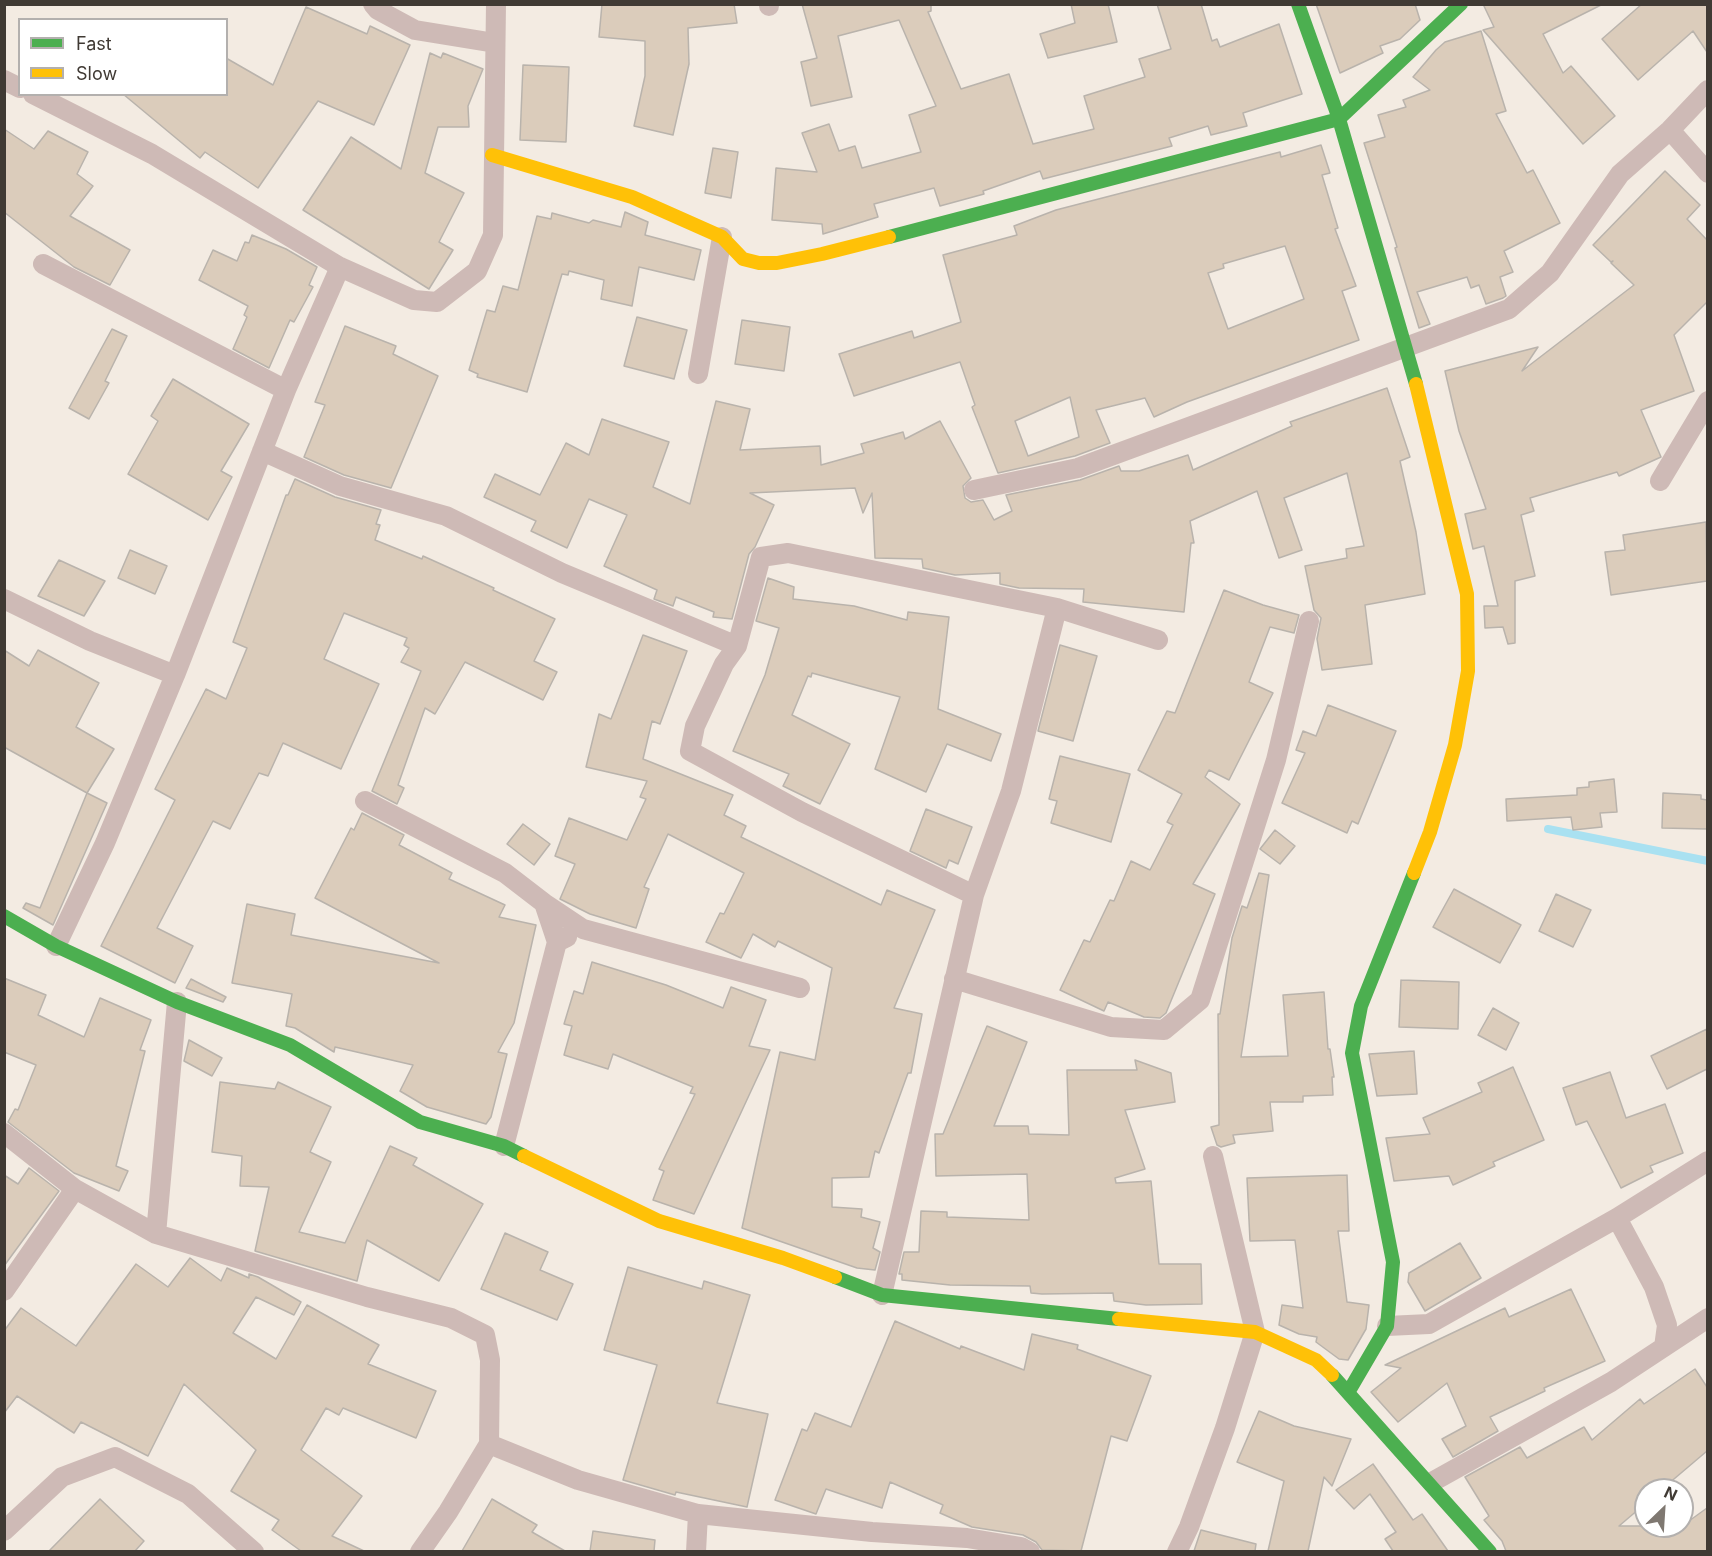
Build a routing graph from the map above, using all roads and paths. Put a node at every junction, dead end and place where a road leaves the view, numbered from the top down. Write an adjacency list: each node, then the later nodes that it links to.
1 (373, 4): 5 (street)
2 (496, 4): 5 (street)
3 (1298, 4): 10 (street)
4 (1461, 4): 10 (street)
5 (495, 43): 12 (street)
6 (4, 80): 7 (street)
7 (18, 87)
8 (1707, 90): 11 (street)
9 (37, 96): 16 (street)
10 (1339, 119): 14 (street); 17 (street)
11 (1670, 130): 13 (street); 17 (street)
12 (492, 155): 14 (street); 16 (street)
13 (1707, 173)
14 (723, 237): 18 (street)
15 (43, 264): 19 (street)
16 (340, 267): 19 (street)
17 (1408, 349): 23 (street); 50 (street)
18 (698, 375)
19 (286, 390): 21 (street)
20 (1707, 401): 22 (street)
21 (262, 451): 28 (street); 29 (street)
22 (1659, 481)
23 (974, 490)
24 (4, 599): 29 (street)
25 (1057, 608): 27 (street); 28 (street); 31 (street)
26 (1309, 621): 37 (street)
27 (1158, 640)
28 (737, 646): 31 (street)
29 (175, 675): 36 (street)
30 (365, 801): 32 (street)
31 (974, 895): 37 (street)
32 (544, 903): 34 (street); 35 (street)
33 (4, 916): 36 (street)
34 (583, 929): 35 (street); 38 (street)
35 (557, 942): 41 (street)
36 (56, 946): 39 (street)
37 (954, 979): 48 (street)
38 (800, 988)
39 (177, 1002): 41 (street); 46 (street)
40 (4, 1133): 44 (street)
41 (504, 1146): 48 (street)
42 (1213, 1156): 51 (street)
43 (1707, 1161): 45 (street)
44 (75, 1189): 46 (street); 47 (street)
45 (1617, 1218): 50 (street); 52 (street)
46 (156, 1234): 54 (street)
47 (4, 1291)
48 (882, 1295): 51 (street)
49 (1707, 1318): 52 (street)
50 (1387, 1326): 53 (street)
51 (1255, 1332): 53 (street); 63 (street)
52 (1664, 1347): 55 (street)
53 (1349, 1391): 55 (street)
54 (489, 1444): 56 (street); 60 (street)
55 (1432, 1482): 64 (street)
56 (698, 1514): 58 (street); 61 (street)
57 (4, 1531): 59 (street)
58 (871, 1542): 62 (street)
59 (254, 1551)
60 (420, 1551)
61 (696, 1551)
62 (1030, 1551)
63 (1177, 1551)
64 (1490, 1551)

